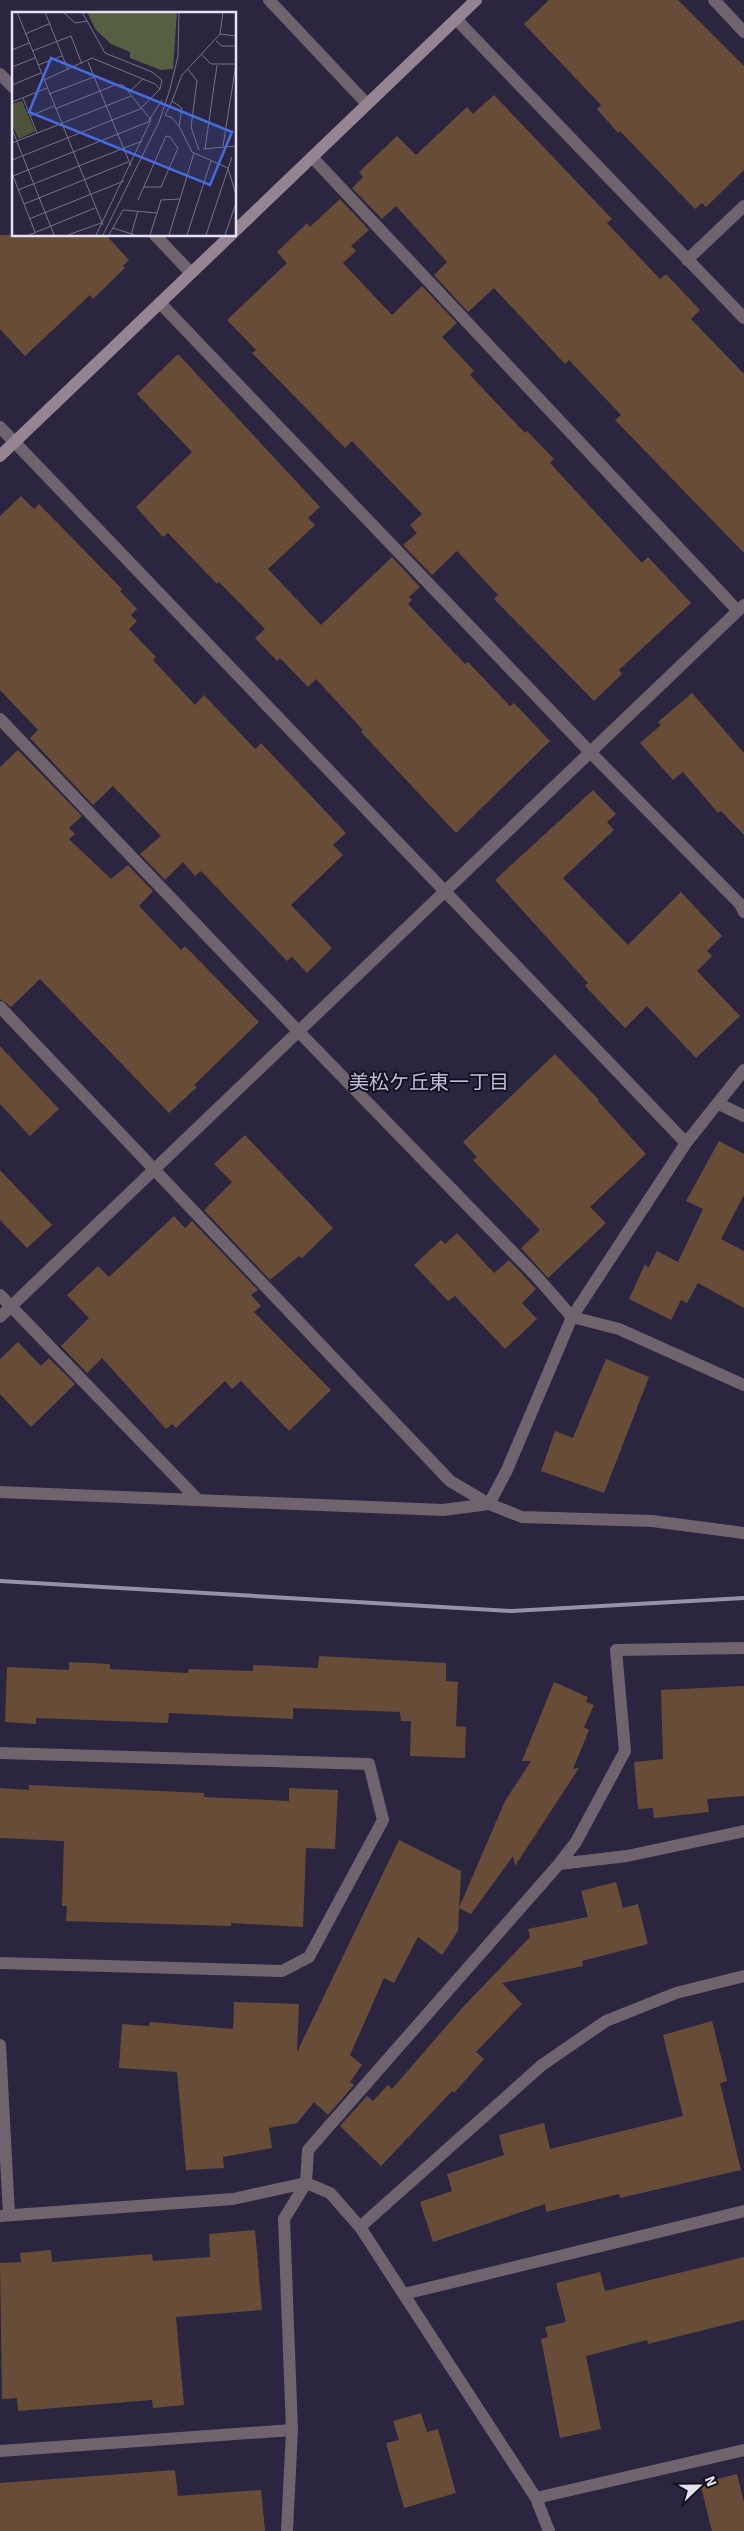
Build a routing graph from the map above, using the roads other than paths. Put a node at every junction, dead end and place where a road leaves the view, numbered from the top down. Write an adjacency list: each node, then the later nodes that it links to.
1 (269, 0): 8 (street)
2 (476, 0): 4 (street)
3 (714, 0): 5 (street)
4 (456, 19): 8 (street); 14 (street)
5 (744, 32)
6 (0, 74): 7 (street)
7 (12, 86)
8 (367, 104): 9 (street)
9 (312, 157): 11 (street); 21 (street)
10 (744, 206): 14 (street)
11 (236, 230)
12 (156, 236): 15 (street)
13 (230, 236): 15 (street)
14 (687, 260): 17 (street)
15 (191, 273): 16 (street)
16 (160, 303): 19 (street); 23 (street)
17 (744, 318)
18 (0, 427): 19 (street)
19 (15, 442): 20 (street); 24 (street)
20 (0, 456)
21 (741, 608): 23 (street)
22 (0, 719): 27 (street)
23 (590, 752): 24 (street); 25 (street)
24 (445, 892): 27 (street); 31 (street)
25 (744, 912)
26 (0, 1007): 32 (street)
27 (299, 1032): 32 (street); 36 (street)
28 (744, 1070): 29 (street)
29 (719, 1104): 30 (street); 31 (street)
30 (744, 1116)
31 (686, 1143): 36 (street)
32 (155, 1168): 34 (street); 40 (street)
33 (0, 1295): 34 (street)
34 (11, 1307): 35 (street); 39 (street)
35 (0, 1317)
36 (572, 1317): 37 (street); 40 (street)
37 (744, 1385)
38 (0, 1492): 39 (street)
39 (198, 1500): 40 (street)
40 (489, 1504): 41 (street)
41 (744, 1533)
42 (744, 1648): 45 (street)
43 (0, 1753): 46 (street)
44 (744, 1831): 45 (street)
45 (559, 1864): 49 (street)
46 (0, 1963)
47 (744, 1976): 52 (street)
48 (0, 2045): 51 (street)
49 (306, 2183): 51 (street); 52 (street); 54 (street)
50 (744, 2211): 53 (street)
51 (4, 2215)
52 (360, 2227): 53 (street)
53 (404, 2294): 57 (street)
54 (292, 2430): 56 (street); 58 (street)
55 (744, 2450): 57 (street)
56 (0, 2451)
57 (536, 2498): 59 (street)
58 (287, 2531)
59 (549, 2531)

